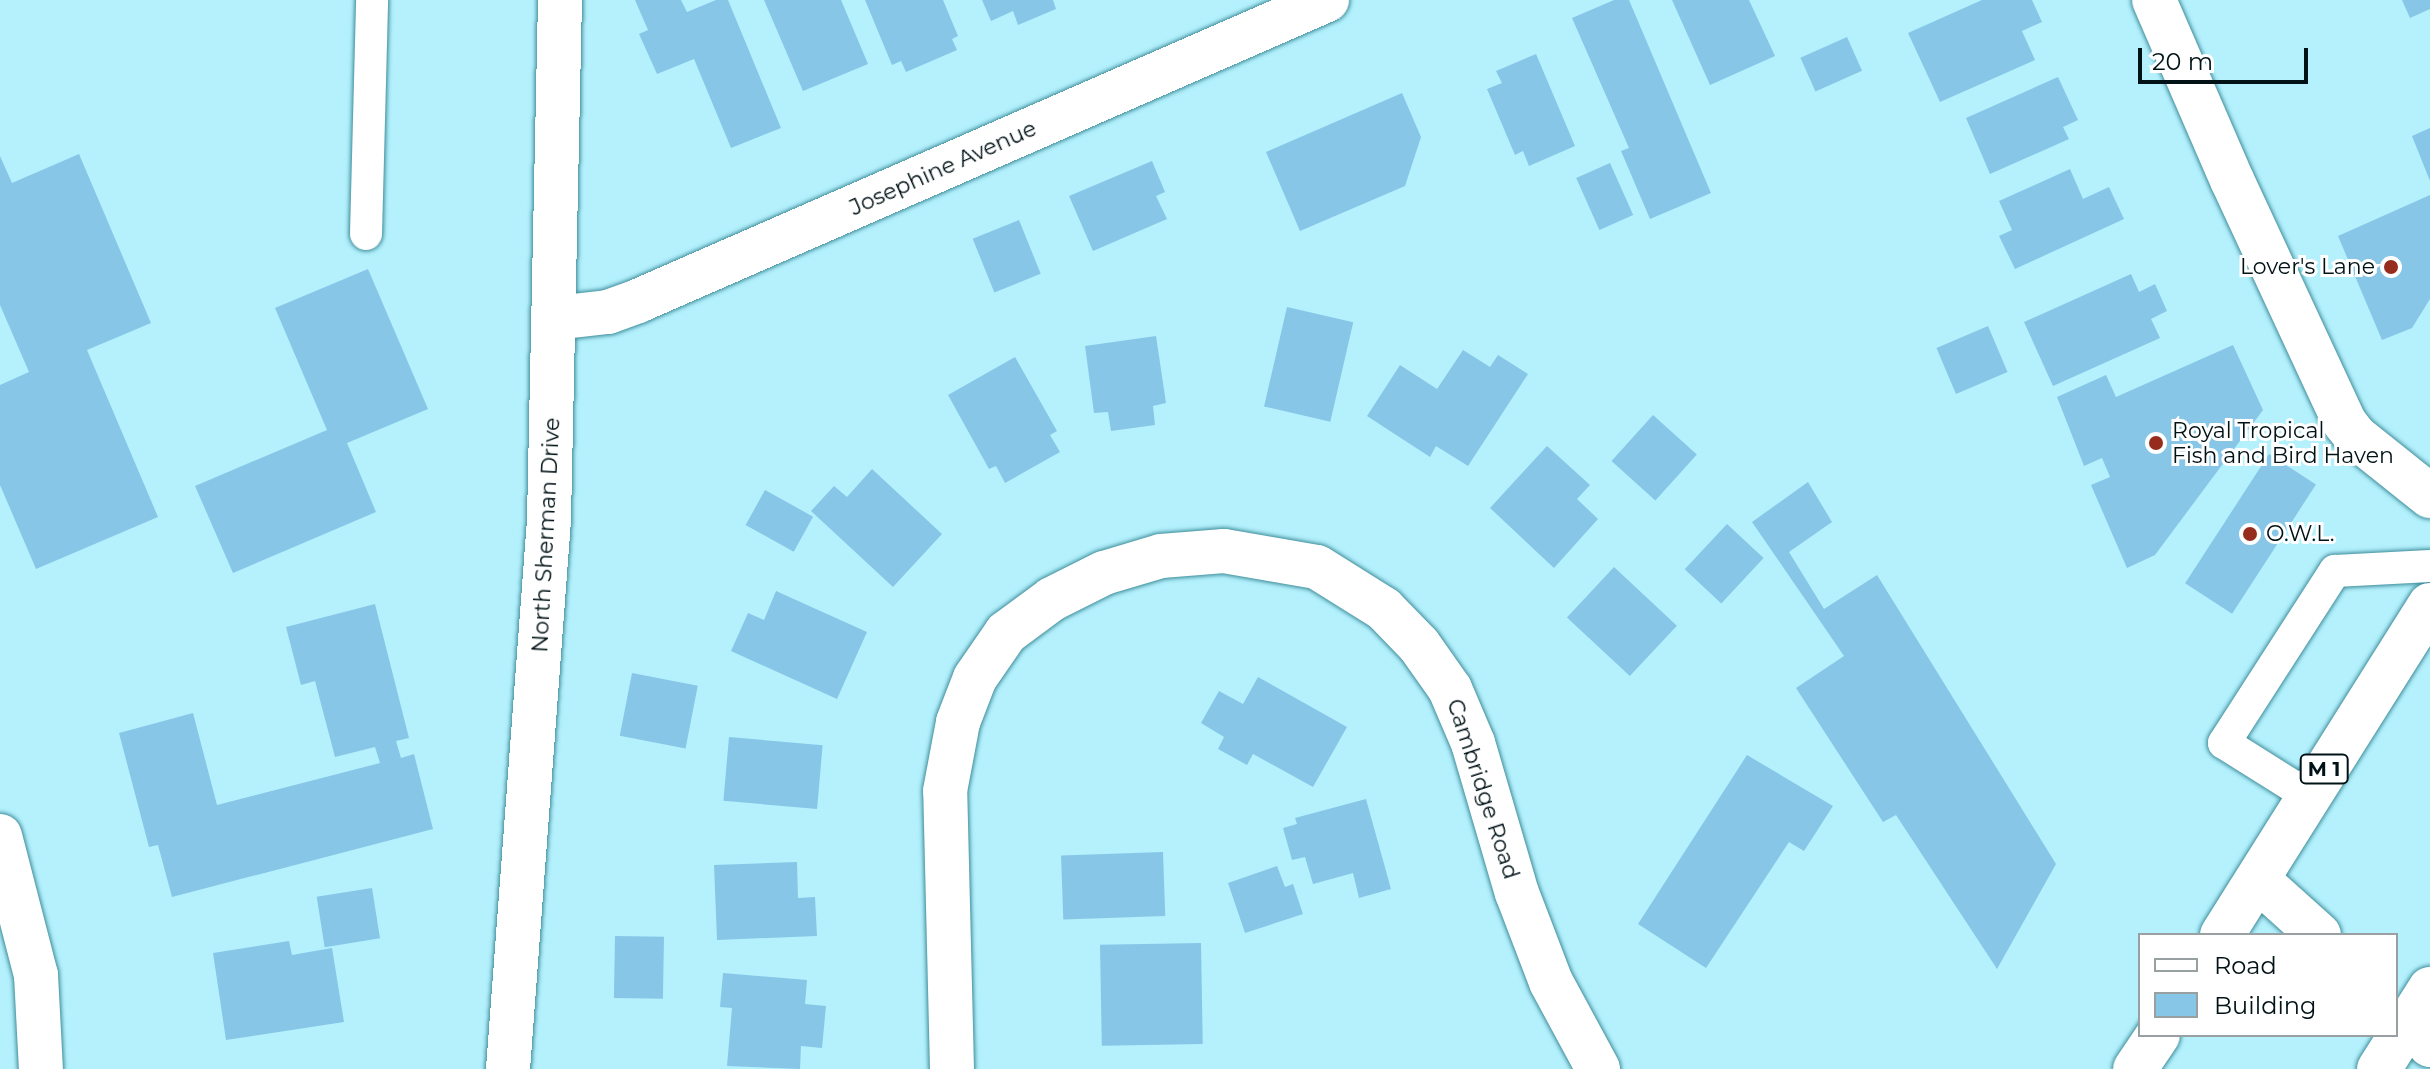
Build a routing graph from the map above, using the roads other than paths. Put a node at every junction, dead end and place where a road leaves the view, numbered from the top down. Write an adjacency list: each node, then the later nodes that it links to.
1 (372, 0): 5 (lane)
2 (560, 0): 6 (street, North Sherman Drive)
3 (1327, 0): 6 (street, Josephine Avenue)
4 (2154, 0): 7 (street)
5 (366, 234)
6 (555, 318): 18 (street, North Sherman Drive)
7 (2430, 496)
8 (2430, 566): 10 (lane)
9 (2430, 605): 10 (street, M 1)
10 (2307, 795): 12 (street, M 1)
11 (0, 836): 17 (street)
12 (2258, 880): 13 (street, M 1); 14 (street)
13 (2223, 933)
14 (2317, 933)
15 (2417, 1014): 22 (street)
16 (2157, 1037): 21 (street)
17 (41, 1069)
18 (508, 1069)
19 (952, 1069): 20 (street, Cambridge Road)
20 (1598, 1069)
21 (2135, 1069)
22 (2379, 1069)

